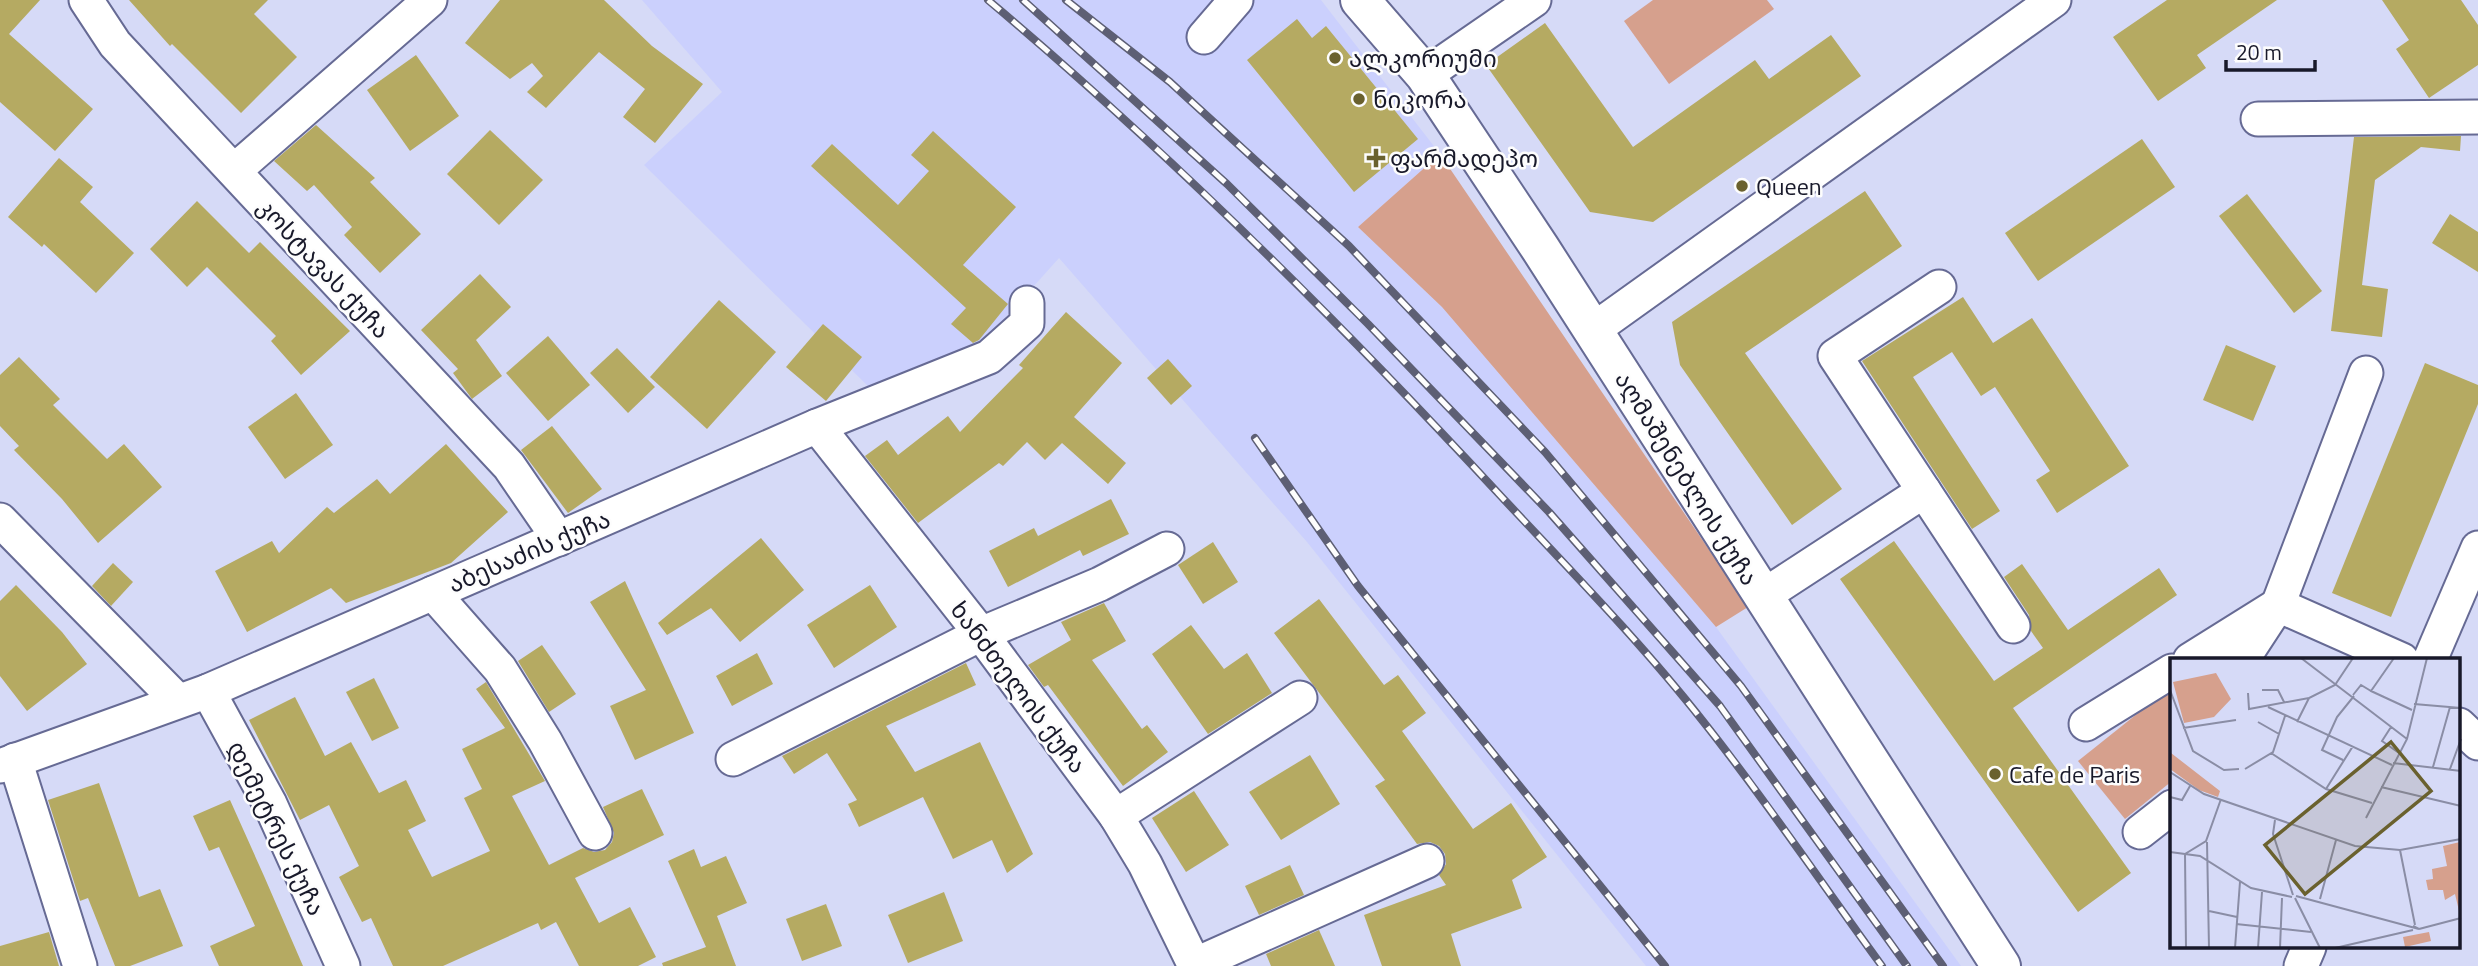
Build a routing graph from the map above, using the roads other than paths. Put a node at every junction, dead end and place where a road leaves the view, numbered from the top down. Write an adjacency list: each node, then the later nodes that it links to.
1 (86, 0): 11 (street, კოსტავას ქუჩა)
2 (430, 0): 11 (street)
3 (1236, 0): 7 (street)
4 (1360, 0): 8 (main road, აღმაშენებლის ქუჩა)
5 (1534, 0): 8 (street)
6 (2054, 0): 14 (street)
7 (1204, 37)
8 (1425, 75): 14 (main road, აღმაშენებლის ქუჩა)
9 (2478, 117): 10 (street)
10 (2258, 119)
11 (234, 171): 19 (street, კოსტავას ქუჩა)
12 (1939, 287): 17 (street)
13 (1027, 303): 16 (street, აბესაძის ქუჩა)
14 (1593, 330): 23 (main road, აღმაშენებლის ქუჩა)
15 (2366, 373): 24 (street)
16 (817, 426): 19 (street, აბესაძის ქუჩა); 26 (street, ხანძთელის ქუჩა)
17 (1924, 491): 23 (street); 25 (street)
18 (0, 520): 32 (street, დემეტრეს ქუჩა)
19 (559, 539): 22 (street, აბესაძის ქუჩა)
20 (2478, 548): 30 (street)
21 (1167, 549): 26 (street)
22 (433, 593): 32 (street, აბესაძის ქუჩა); 42 (street)
23 (1763, 596): 48 (main road, აღმაშენებლის ქუჩა)
24 (2278, 605): 27 (street); 28 (street); 29 (street)
25 (2013, 626)
26 (981, 634): 37 (street); 40 (street, ხანძთელის ქუჩა)
27 (2193, 658)
28 (2243, 658)
29 (2397, 658)
30 (2431, 658)
31 (2170, 672): 34 (street)
32 (193, 696): 38 (street, აბესაძის ქუჩა); 47 (street, დემეტრეს ქუჩა)
33 (1300, 698): 40 (street)
34 (2086, 724)
35 (2460, 726): 36 (street)
36 (2478, 743)
37 (733, 759)
38 (7, 763): 46 (street)
39 (2170, 809): 41 (street)
40 (1116, 816): 45 (street, ხანძთელის ქუჩა)
41 (2140, 832)
42 (594, 833)
43 (1427, 861): 45 (street)
44 (2309, 948): 49 (street)
45 (1195, 965)
46 (80, 966)
47 (343, 966)
48 (2001, 966)
49 (2301, 966)

